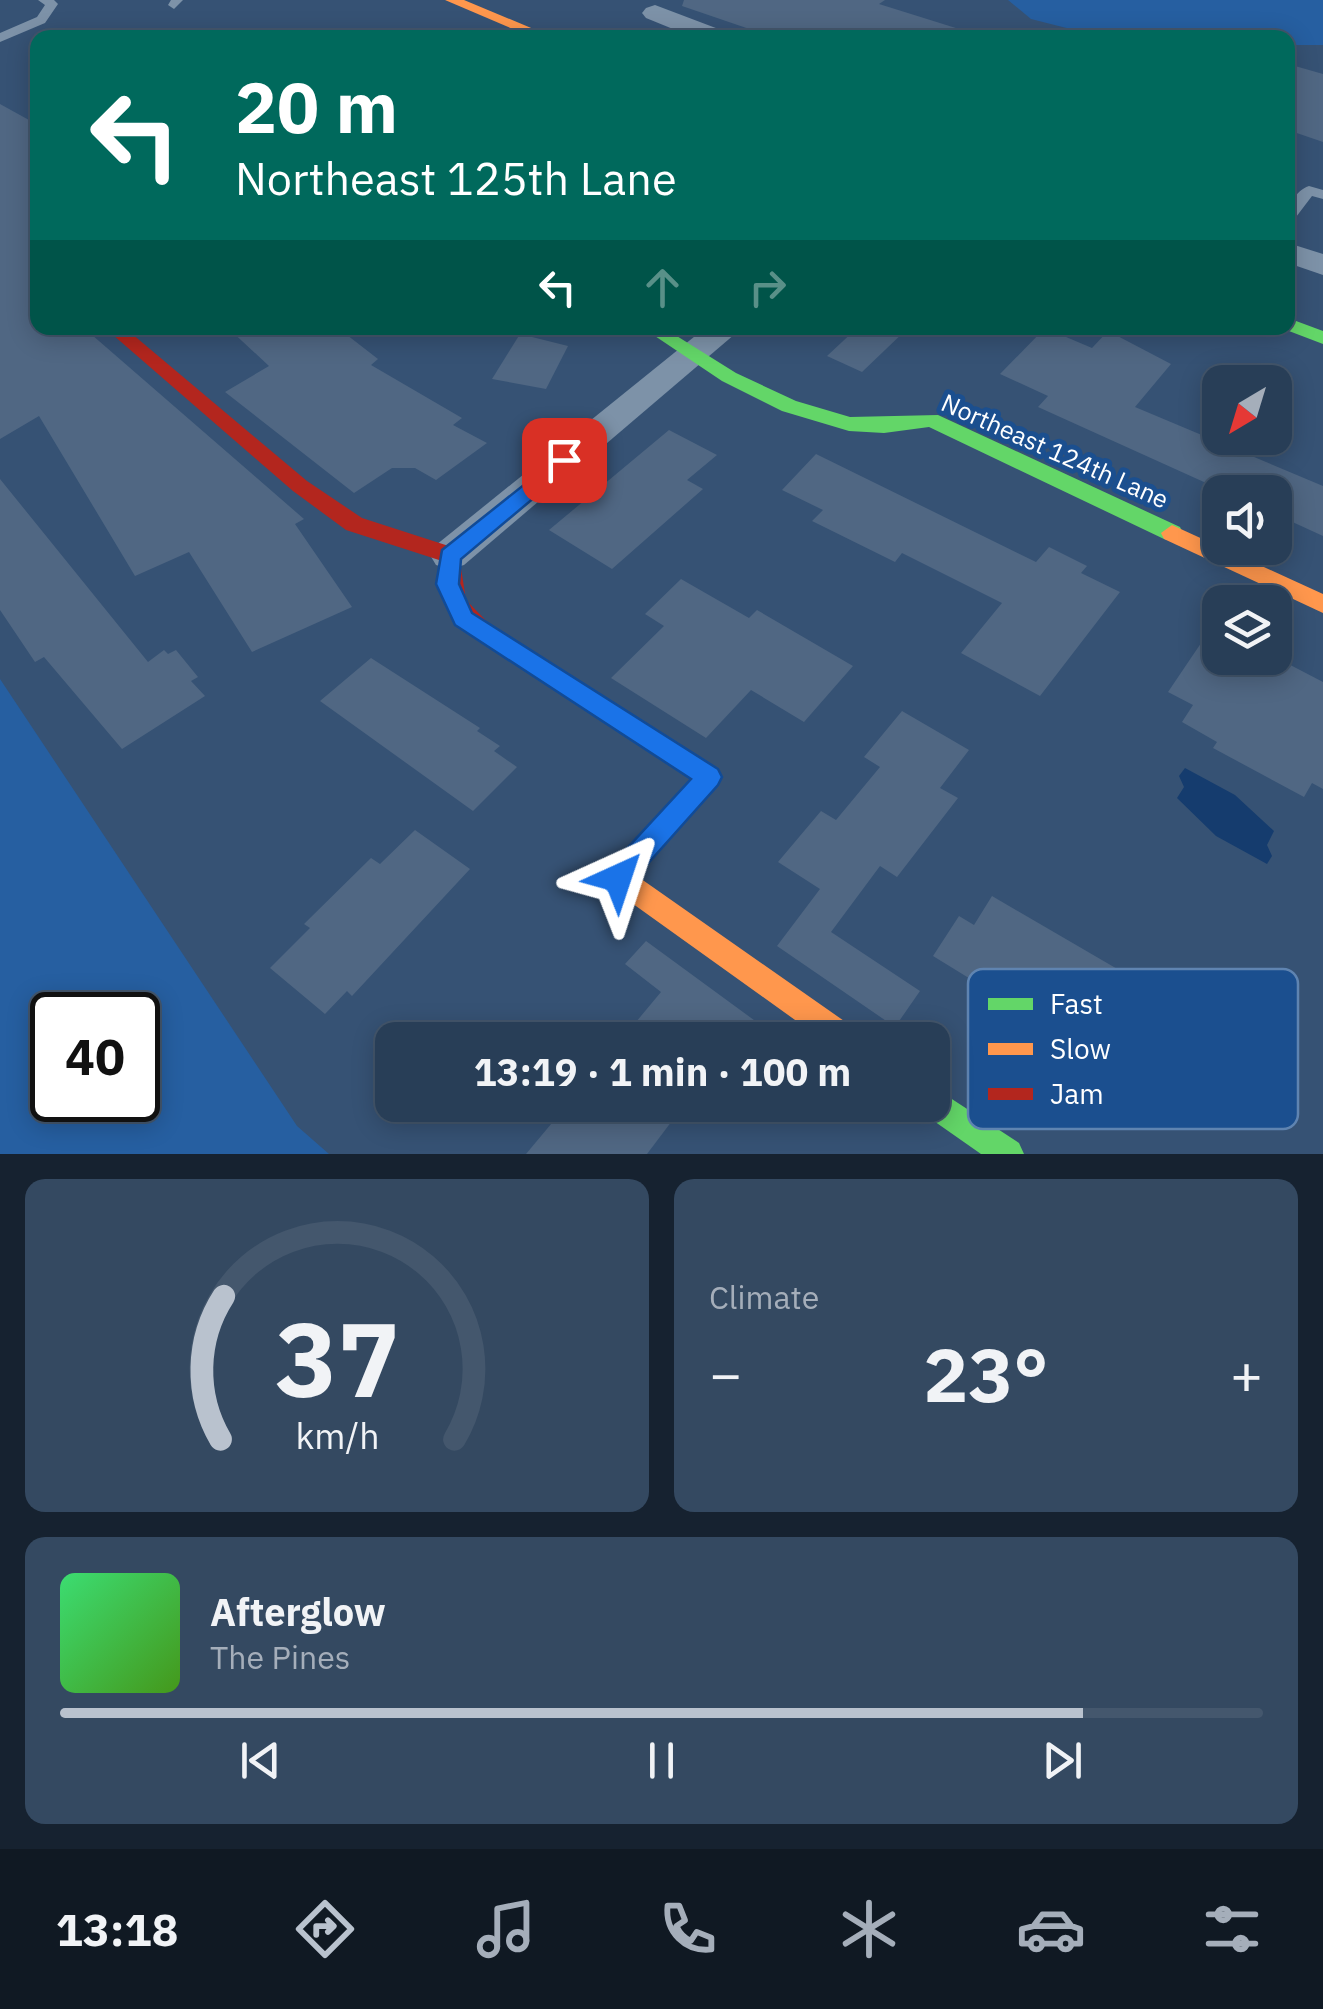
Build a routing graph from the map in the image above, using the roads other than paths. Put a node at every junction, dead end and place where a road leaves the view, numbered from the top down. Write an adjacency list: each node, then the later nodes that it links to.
1 (44, 0): 6 (lane)
2 (452, 0): 4 (street)
3 (666, 6): 5 (street)
4 (508, 30)
5 (706, 30)
6 (0, 38)
7 (1323, 195): 8 (lane)
8 (1295, 209)
9 (1295, 255): 10 (street)
10 (1323, 265)
11 (1295, 327): 15 (street)
12 (122, 335): 17 (street)
13 (662, 335): 16 (street, Northeast 124th Lane)
14 (716, 335): 16 (street)
15 (1323, 338)
16 (691, 356): 17 (street); 18 (street, Northeast 124th Lane)
17 (450, 556): 19 (street)
18 (1323, 604)
19 (822, 1022)
20 (972, 1129): 21 (street)
21 (1008, 1154)

